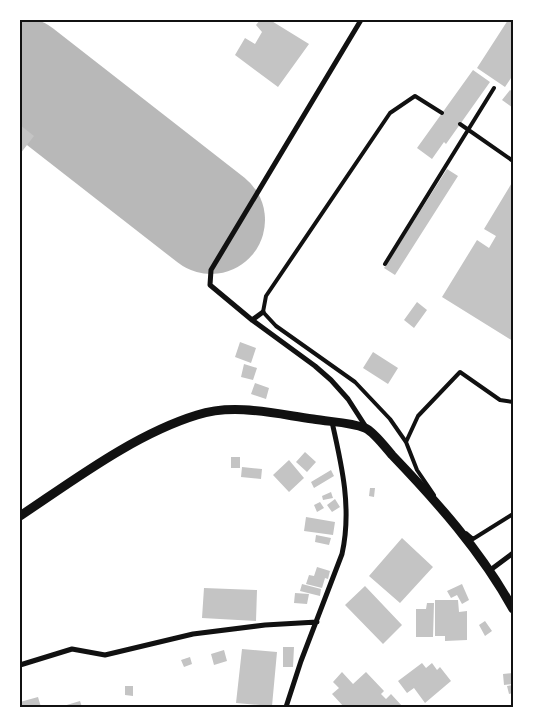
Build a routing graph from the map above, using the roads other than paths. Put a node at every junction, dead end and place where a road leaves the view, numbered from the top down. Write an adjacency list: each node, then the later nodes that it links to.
1 (361, 20): 9 (street)
2 (494, 88): 5 (lane)
3 (442, 113): 8 (lane)
4 (460, 124): 5 (lane)
5 (469, 130): 6 (lane); 7 (lane)
6 (513, 161)
7 (385, 264)
8 (263, 312): 9 (street); 13 (lane)
9 (252, 320): 12 (street)
10 (513, 402): 13 (lane)
11 (332, 422): 12 (street); 15 (street); 19 (street)
12 (367, 428): 17 (street)
13 (406, 442): 14 (lane)
14 (513, 514)
15 (20, 516)
16 (513, 553): 17 (street)
17 (490, 571): 18 (street)
18 (513, 609)
19 (317, 622): 20 (street); 21 (street)
20 (20, 665)
21 (286, 707)

